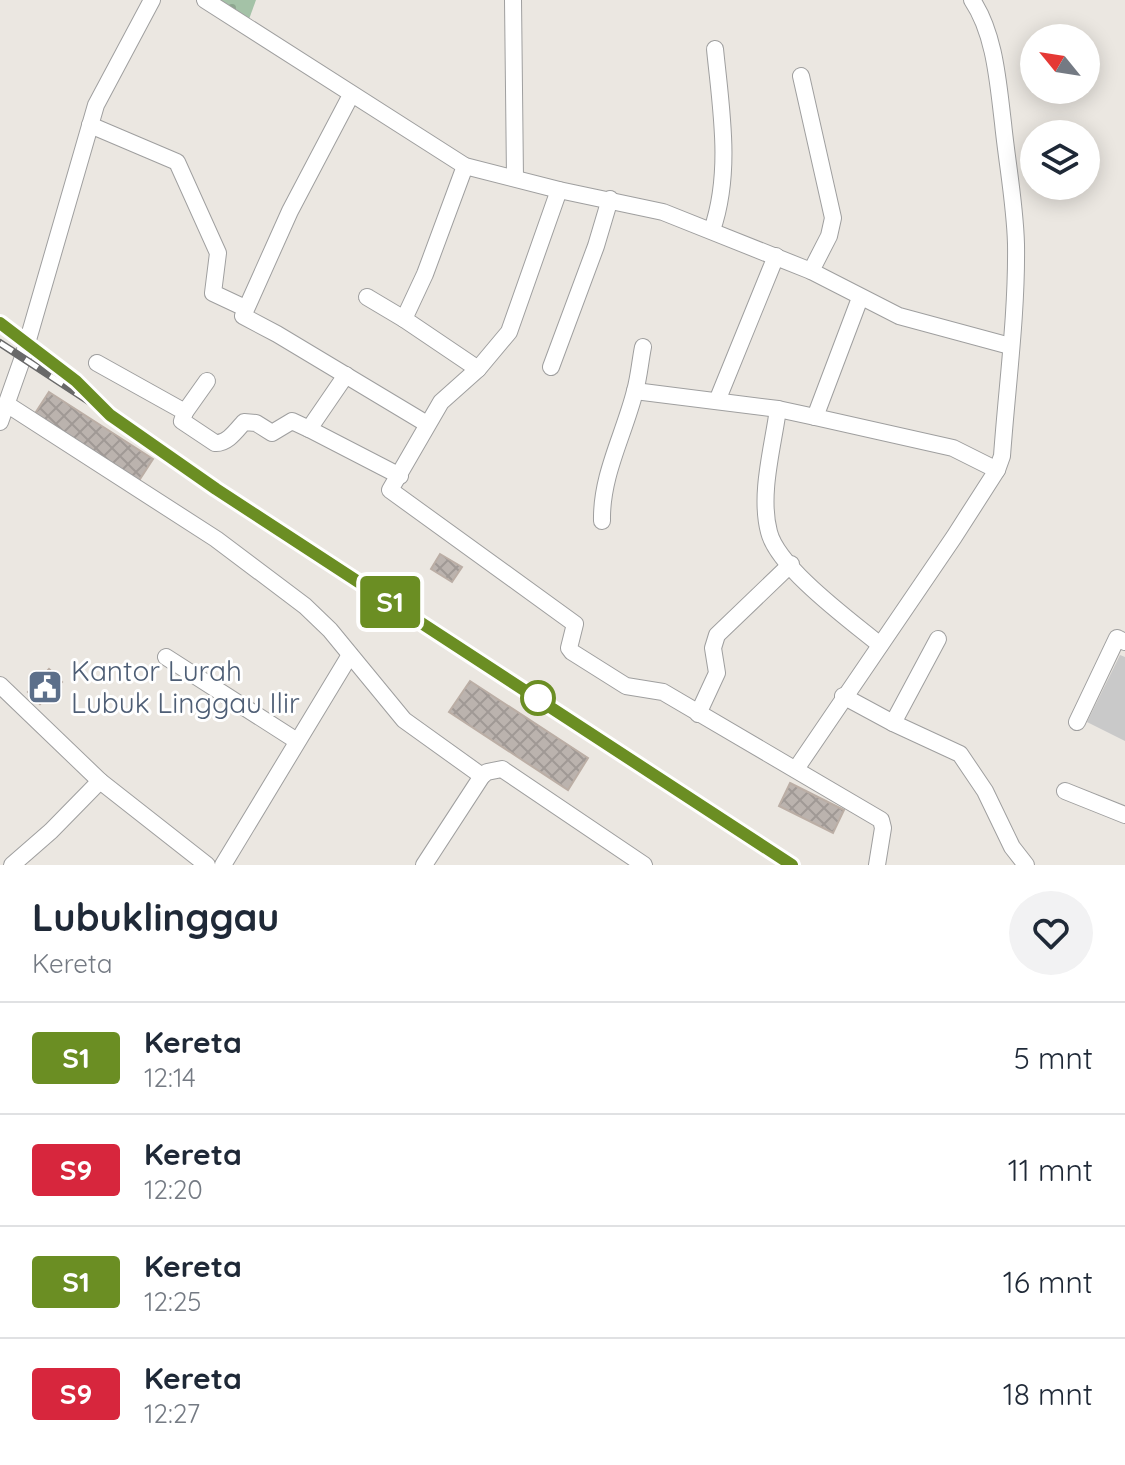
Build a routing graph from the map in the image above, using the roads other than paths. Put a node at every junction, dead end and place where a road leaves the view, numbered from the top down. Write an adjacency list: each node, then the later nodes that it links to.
1 (152, 0): 8 (street)
2 (205, 0): 7 (street)
3 (513, 0): 10 (street)
4 (972, 0): 20 (street)
5 (715, 49): 13 (street)
6 (801, 76): 15 (street)
7 (351, 95): 9 (street); 18 (street)
8 (90, 125): 18 (street); 29 (street)
9 (465, 166): 10 (street); 19 (street)
10 (515, 178): 11 (street)
11 (559, 190): 12 (street); 24 (street)
12 (610, 199): 13 (street); 23 (street)
13 (712, 230): 14 (street)
14 (776, 256): 15 (street); 28 (street)
15 (811, 271): 17 (street)
16 (367, 297): 19 (street)
17 (860, 298): 20 (street); 32 (street)
18 (245, 308): 25 (street)
19 (404, 319): 24 (street)
20 (1010, 346): 36 (street)
21 (643, 347): 27 (street)
22 (97, 363): 31 (street)
23 (551, 367)
24 (478, 369): 34 (street)
25 (346, 375): 34 (street); 35 (street)
26 (207, 381): 31 (street)
27 (635, 391): 28 (street); 38 (street)
28 (717, 401): 30 (street)
29 (8, 405): 33 (street); 43 (street)
30 (778, 409): 32 (street); 39 (street)
31 (185, 412): 35 (street)
32 (815, 417): 36 (street)
33 (0, 422)
34 (427, 424): 37 (street)
35 (309, 429): 37 (street)
36 (997, 470): 42 (street)
37 (400, 476): 47 (street)
38 (602, 521)
39 (791, 564): 42 (street); 47 (street)
40 (938, 639): 49 (street)
41 (1125, 642): 48 (street)
42 (880, 645): 46 (street)
43 (350, 655): 50 (street); 52 (street)
44 (166, 657): 50 (street)
45 (0, 685): 53 (street)
46 (843, 696): 49 (street); 51 (street)
47 (698, 714): 51 (street)
48 (1077, 722)
49 (893, 723): 62 (street)
50 (297, 741): 58 (street)
51 (796, 769): 61 (street)
52 (482, 776): 59 (street); 60 (street)
53 (100, 781): 56 (street); 57 (street)
54 (1065, 791): 55 (street)
55 (1125, 815)
56 (12, 865)
57 (207, 865)
58 (223, 865)
59 (424, 865)
60 (644, 865)
61 (877, 865)
62 (1026, 865)

